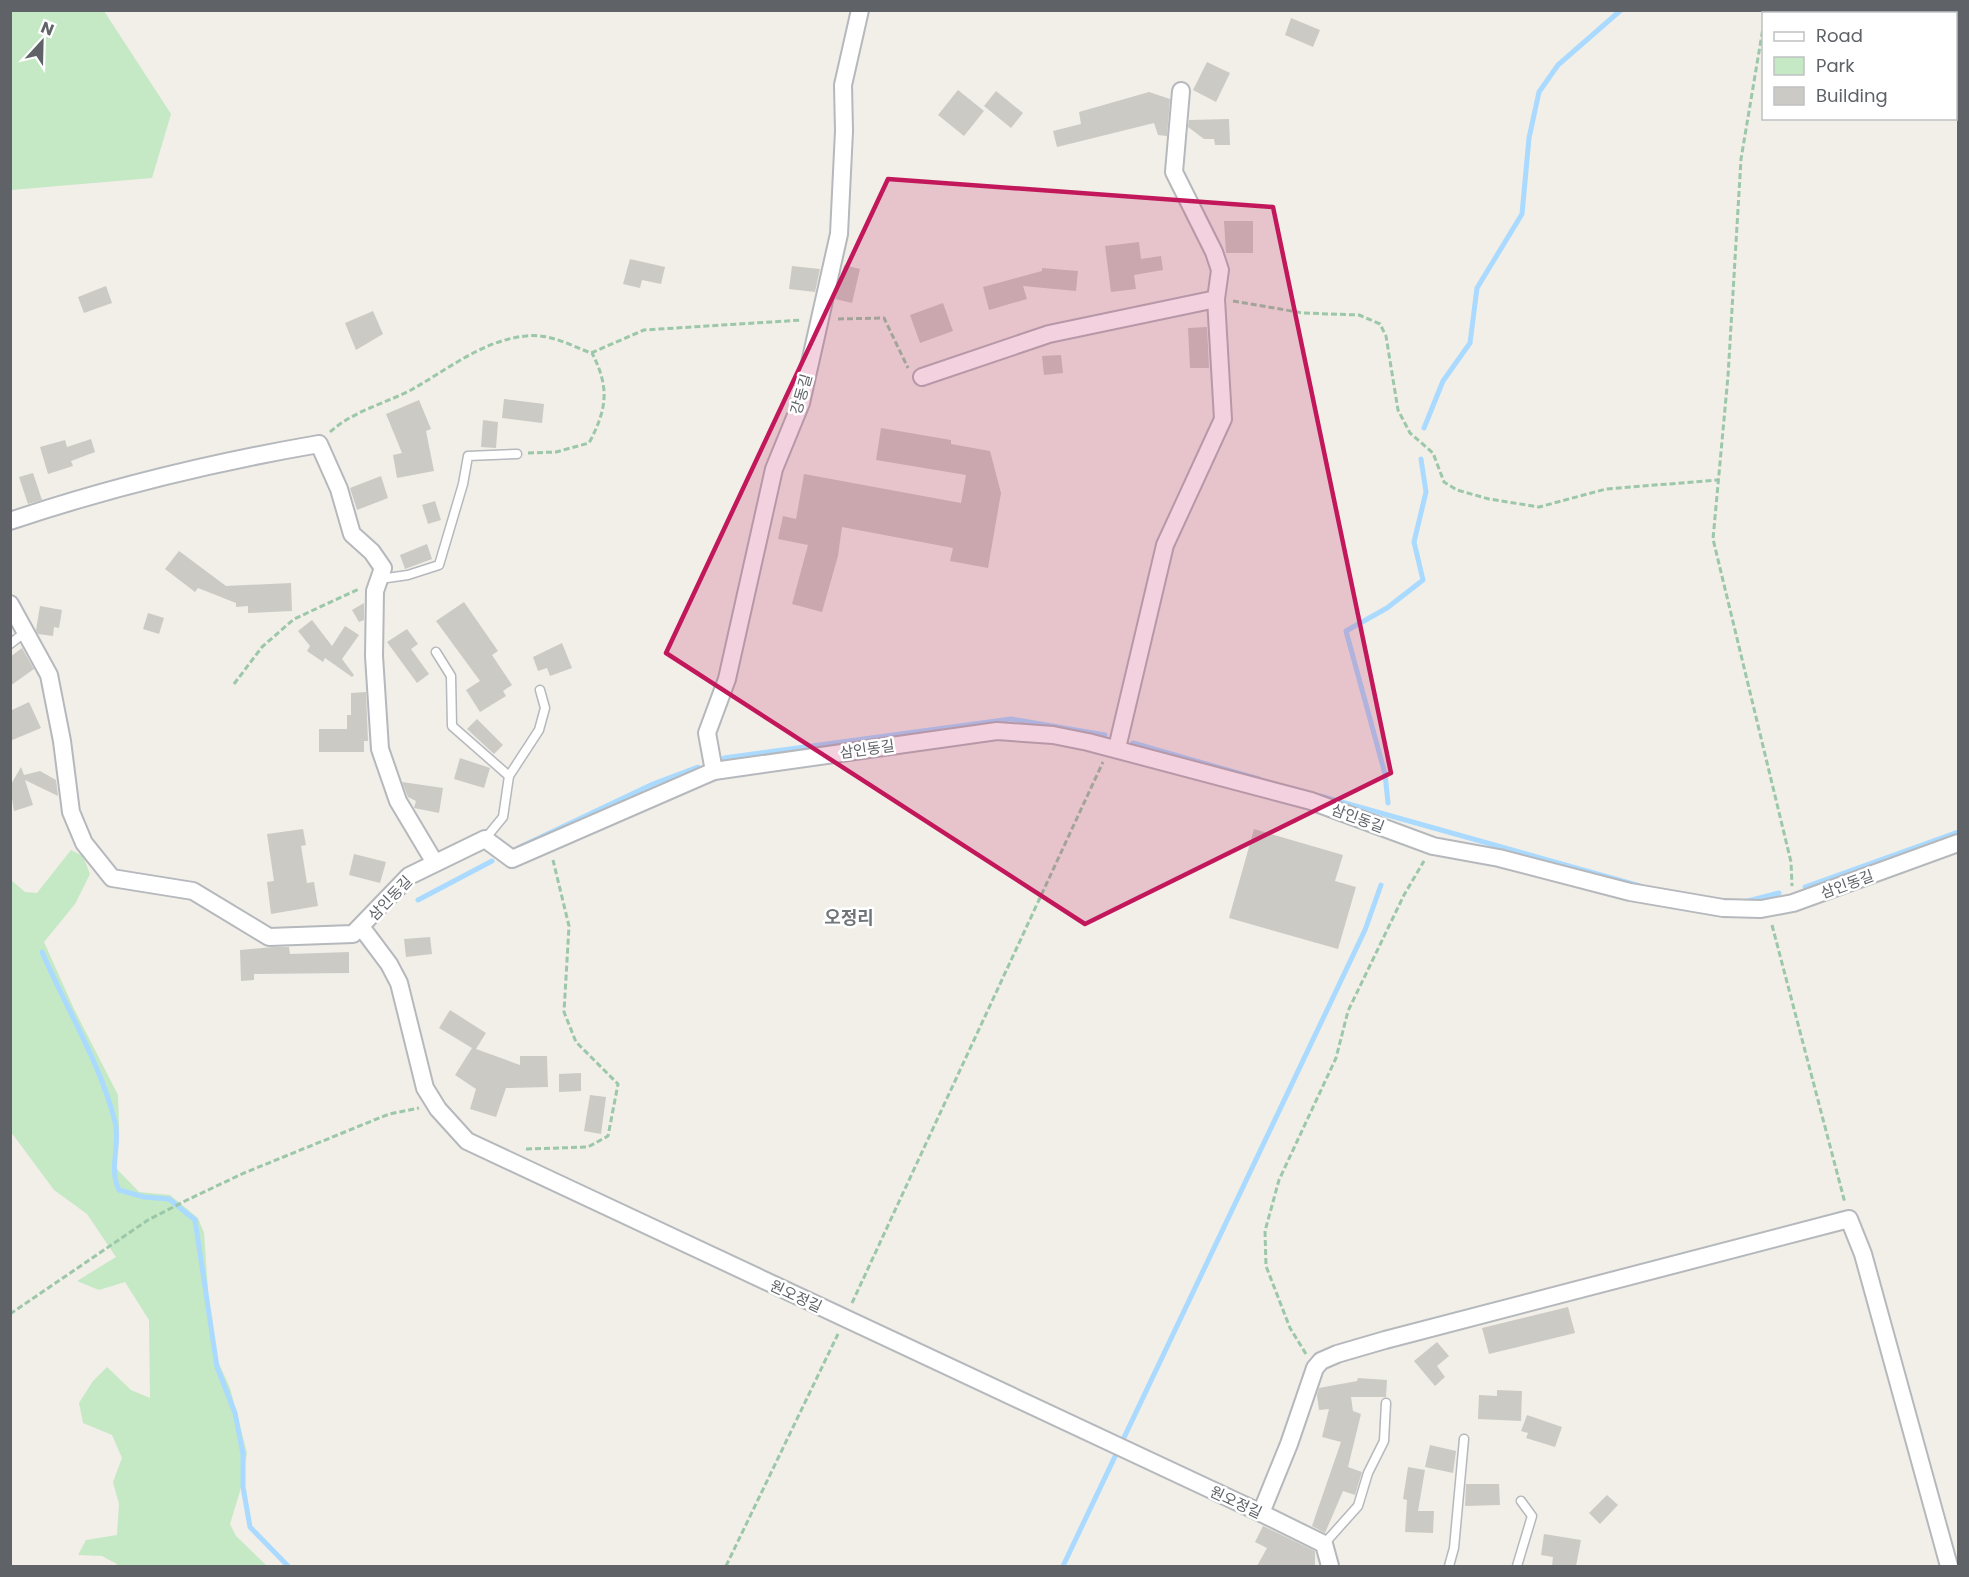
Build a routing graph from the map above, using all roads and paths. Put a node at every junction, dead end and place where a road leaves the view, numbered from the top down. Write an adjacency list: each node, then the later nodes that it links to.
1 (860, 10): 5 (street, 강동길)
2 (1762, 34): 10 (path)
3 (1181, 91): 4 (street)
4 (1216, 298): 7 (street); 10 (path); 19 (street)
5 (820, 319): 6 (path); 7 (path); 20 (street, 강동길)
6 (591, 353): 8 (path); 9 (path)
7 (922, 377)
8 (315, 445): 11 (street); 12 (street)
9 (517, 454): 12 (lane)
10 (1718, 480): 27 (path)
11 (10, 520)
12 (379, 579): 17 (path); 26 (street)
13 (10, 604): 14 (street, 삼인동길)
14 (24, 633): 15 (lane); 29 (street, 삼인동길)
15 (10, 644)
16 (436, 652): 21 (lane)
17 (234, 684)
18 (540, 690): 21 (lane)
19 (1113, 748): 20 (street, 삼인동길); 25 (street, 삼인동길); 34 (path)
20 (714, 771): 23 (street, 삼인동길)
21 (509, 776): 22 (lane)
22 (485, 839): 23 (street, 삼인동길); 26 (street, 삼인동길)
23 (549, 842): 31 (path)
24 (1959, 843): 27 (street, 삼인동길)
25 (1433, 846): 28 (street, 삼인동길); 35 (path)
26 (435, 863): 29 (street, 삼인동길)
27 (1793, 903): 28 (street, 삼인동길)
28 (1768, 908): 32 (path)
29 (362, 928): 30 (street, 원오정길)
30 (438, 1109): 33 (path); 34 (street, 원오정길)
31 (525, 1149)
32 (1849, 1219): 35 (street); 45 (street)
33 (10, 1314)
34 (845, 1319): 39 (street, 원오정길); 41 (path)
35 (1314, 1368): 39 (street)
36 (1386, 1403): 40 (lane)
37 (1464, 1439): 43 (lane)
38 (1521, 1501): 44 (lane)
39 (1261, 1513): 40 (street, 원오정길)
40 (1323, 1544): 42 (street)
41 (726, 1566)
42 (1330, 1566)
43 (1449, 1566)
44 (1517, 1566)
45 (1949, 1566)

